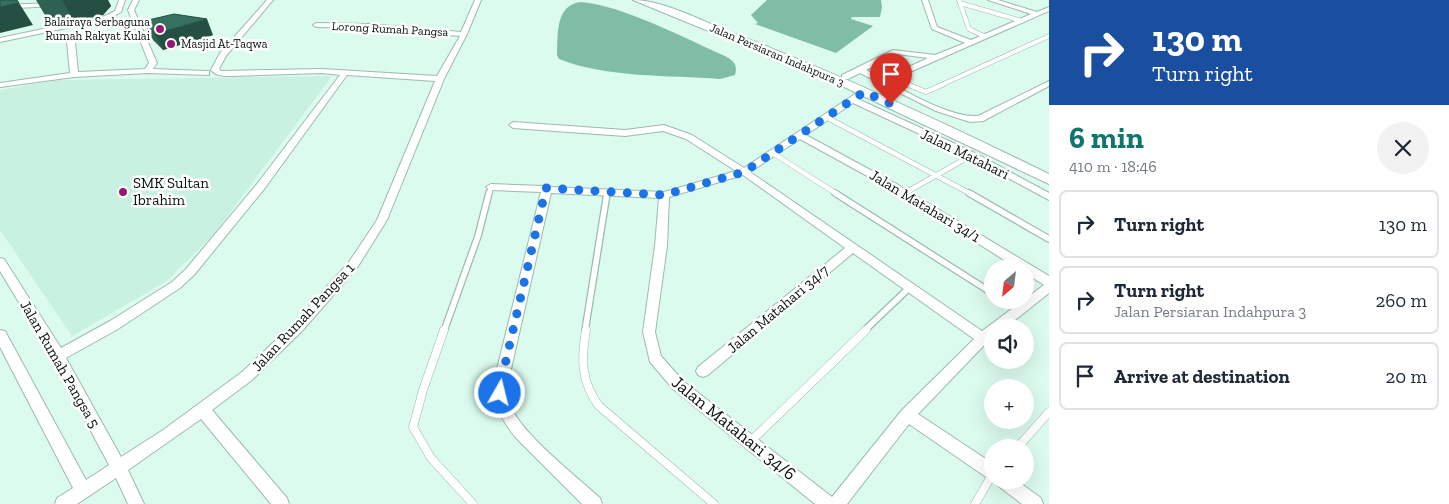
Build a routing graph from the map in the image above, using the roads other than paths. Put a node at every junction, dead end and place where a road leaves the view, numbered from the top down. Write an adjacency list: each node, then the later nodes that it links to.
1 (122, 0): 2 (street); 10 (street); 21 (street)
2 (126, 0)
3 (136, 0): 26 (street)
4 (270, 0): 28 (street)
5 (478, 0): 18 (street, Jalan Rumah Pangsa 1)
6 (638, 0): 35 (main road, Jalan Persiaran Indahpura 3)
7 (652, 0): 30 (main road, Jalan Persiaran Indahpura 3)
8 (925, 0): 23 (street)
9 (992, 0): 15 (street)
10 (113, 1)
11 (960, 1): 16 (lane); 19 (lane)
12 (57, 4): 13 (street)
13 (0, 7)
14 (1049, 9): 15 (street)
15 (1038, 14): 16 (street)
16 (1022, 20): 19 (street)
17 (316, 25): 18 (street, Lorong Rumah Pangsa)
18 (464, 34): 32 (street, Jalan Rumah Pangsa 1)
19 (984, 36): 23 (street)
20 (1049, 36): 31 (lane)
21 (0, 40)
22 (71, 42): 29 (street)
23 (970, 42): 24 (street)
24 (935, 57): 25 (street); 31 (street)
25 (860, 70): 30 (street); 33 (street)
26 (148, 71): 27 (street); 29 (street)
27 (206, 73)
28 (345, 73): 32 (street); 65 (street)
29 (74, 75): 34 (street)
30 (845, 77): 42 (main road, Jalan Persiaran Indahpura 3)
31 (891, 77)
32 (440, 79): 67 (street, Jalan Rumah Pangsa 1)
33 (1049, 83)
34 (0, 84)
35 (864, 92): 36 (street); 45 (main road, Jalan Persiaran Indahpura 3)
36 (853, 100): 37 (street); 41 (street, Jalan Matahari)
37 (826, 117): 39 (street); 44 (lane)
38 (513, 125): 43 (street)
39 (799, 135): 40 (street); 49 (street, Jalan Matahari 34/1)
40 (774, 154): 43 (street); 58 (lane)
41 (972, 155): 44 (lane); 51 (street, Jalan Matahari)
42 (1049, 170)
43 (744, 172): 50 (street); 53 (street)
44 (938, 175): 49 (lane); 52 (lane)
45 (1049, 180)
46 (491, 187): 47 (street); 80 (lane)
47 (546, 188): 48 (street); 81 (street)
48 (607, 192): 50 (street); 82 (lane)
49 (905, 193): 55 (street, Jalan Matahari 34/1)
50 (664, 195): 71 (street, Jalan Matahari 34/6)
51 (1049, 196)
52 (1049, 239)
53 (853, 248): 56 (street); 66 (street, Jalan Matahari 34/7)
54 (0, 262): 65 (street, Jalan Rumah Pangsa 5)
55 (1049, 282)
56 (910, 287): 62 (street); 71 (lane)
57 (1049, 287): 59 (street)
58 (984, 288)
59 (1034, 298)
60 (1018, 309): 61 (street)
61 (1006, 319)
62 (984, 329)
63 (0, 335): 76 (street)
64 (984, 338): 69 (street)
65 (58, 356): 72 (street, Jalan Rumah Pangsa 5)
66 (704, 371)
67 (203, 410): 72 (street, Jalan Rumah Pangsa 1); 79 (street)
68 (1049, 412): 70 (lane)
69 (908, 414): 73 (street); 84 (street)
70 (1025, 439)
71 (750, 442): 83 (street, Jalan Matahari 34/6)
72 (119, 468): 76 (street, Jalan Rumah Pangsa 1); 78 (street, Jalan Rumah Pangsa 5)
73 (984, 468)
74 (984, 488): 85 (lane)
75 (1015, 489): 86 (street)
76 (83, 491): 77 (street, Jalan Rumah Pangsa 1)
77 (63, 504)
78 (136, 504)
79 (281, 504)
80 (474, 504)
81 (594, 504)
82 (714, 504)
83 (828, 504)
84 (837, 504)
85 (975, 504)
86 (1035, 504)

